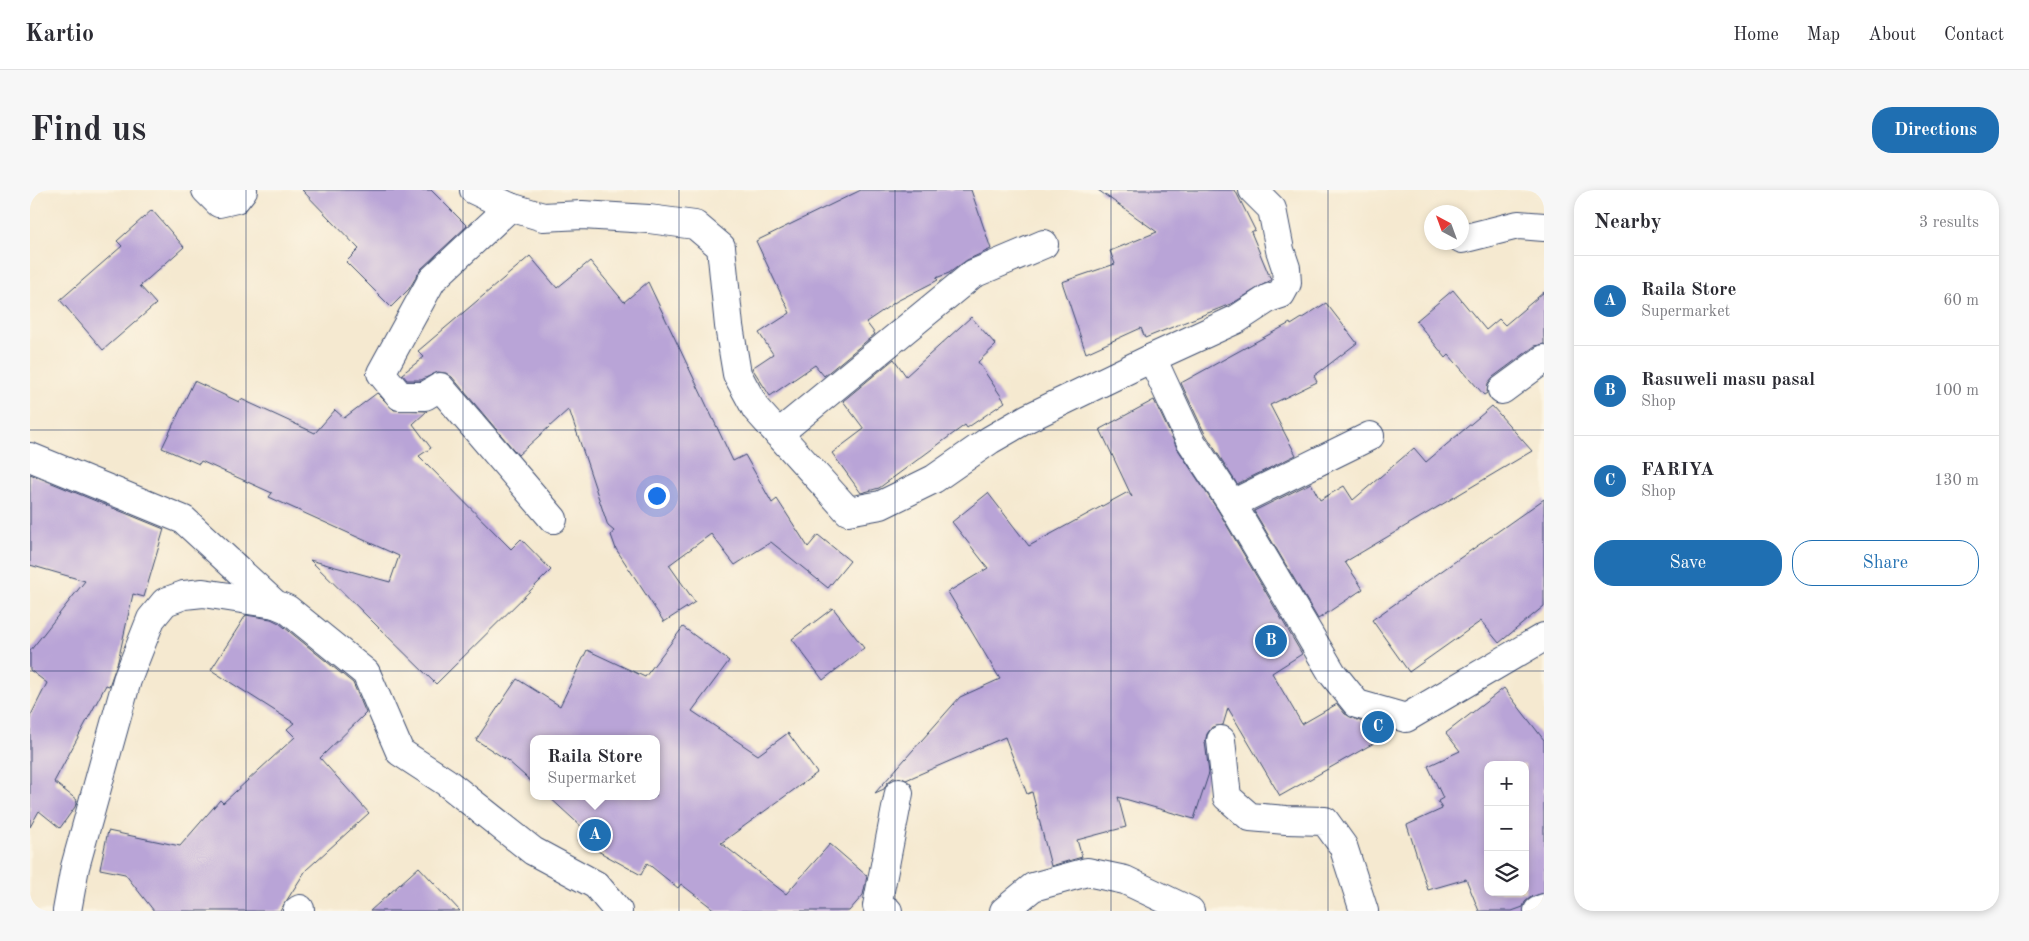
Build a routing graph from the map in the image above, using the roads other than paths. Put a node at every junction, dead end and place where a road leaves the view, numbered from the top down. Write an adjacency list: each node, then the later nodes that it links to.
1 (206, 190): 2 (street)
2 (243, 190)
3 (474, 190): 5 (street)
4 (1252, 190): 9 (street)
5 (510, 208): 12 (street); 16 (street)
6 (1544, 227): 7 (street)
7 (1469, 237)
8 (1044, 244): 12 (street)
9 (1152, 358): 12 (street); 15 (street)
10 (1544, 359): 11 (street)
11 (1502, 390)
12 (778, 434)
13 (1370, 436): 15 (street)
14 (30, 457): 17 (street)
15 (1232, 504): 18 (street)
16 (553, 519)
17 (275, 604): 22 (street); 23 (street)
18 (1544, 637)
19 (1221, 740): 27 (street)
20 (899, 793): 24 (street)
21 (1544, 908): 28 (street)
22 (67, 911)
23 (618, 911)
24 (888, 911)
25 (1004, 911): 26 (street)
26 (1190, 911)
27 (1364, 911)
28 (1538, 911)

